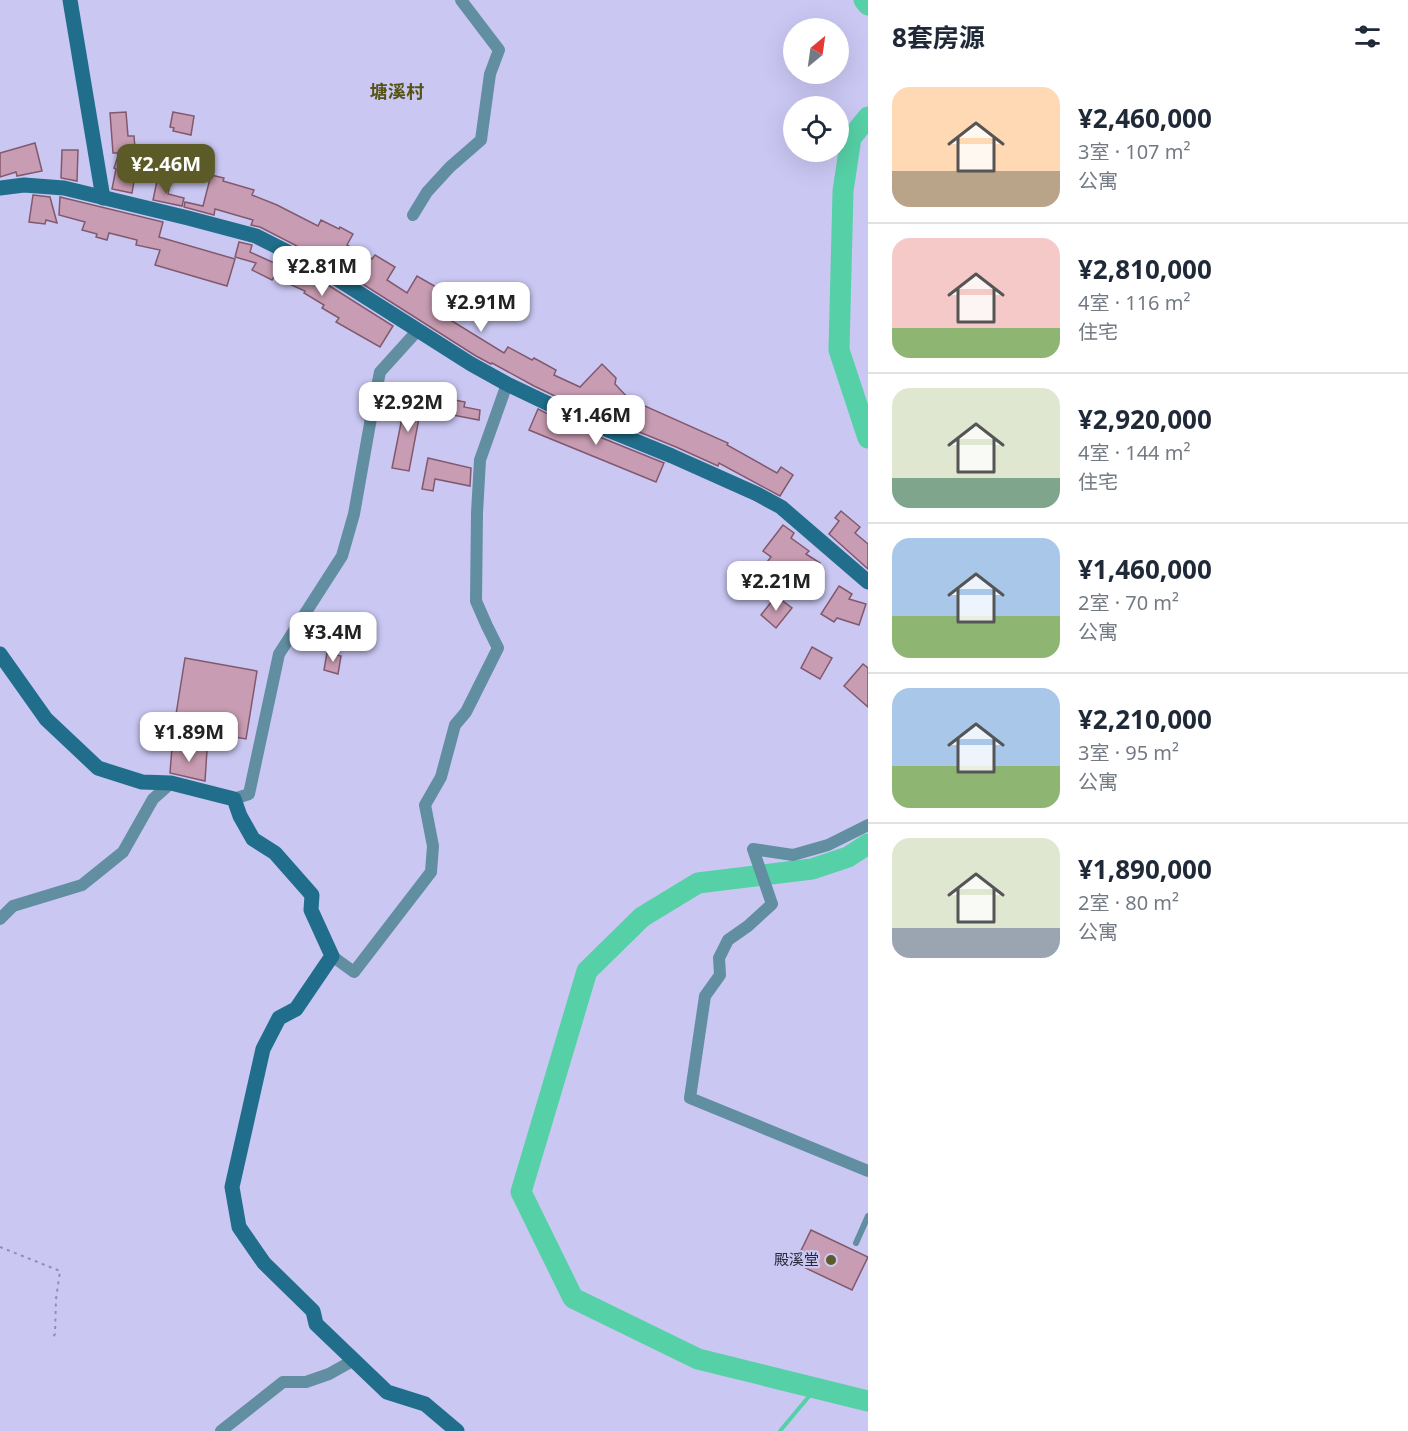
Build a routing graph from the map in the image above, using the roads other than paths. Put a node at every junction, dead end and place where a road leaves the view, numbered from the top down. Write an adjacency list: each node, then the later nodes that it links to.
1 (70, 0): 4 (street)
2 (461, 0): 5 (street)
3 (0, 188): 4 (street)
4 (103, 198): 6 (street)
5 (413, 215)
6 (418, 330): 7 (street); 11 (street)
7 (507, 384): 8 (street); 14 (street)
8 (868, 582)
9 (0, 654): 10 (street)
10 (171, 783): 11 (street); 13 (street)
11 (234, 799): 14 (street)
12 (868, 825): 15 (street)
13 (0, 919)
14 (332, 956): 18 (street)
15 (868, 1171)
16 (868, 1216): 17 (lane)
17 (856, 1244)
18 (354, 1360): 19 (street); 20 (street)
19 (221, 1431)
20 (457, 1431)

